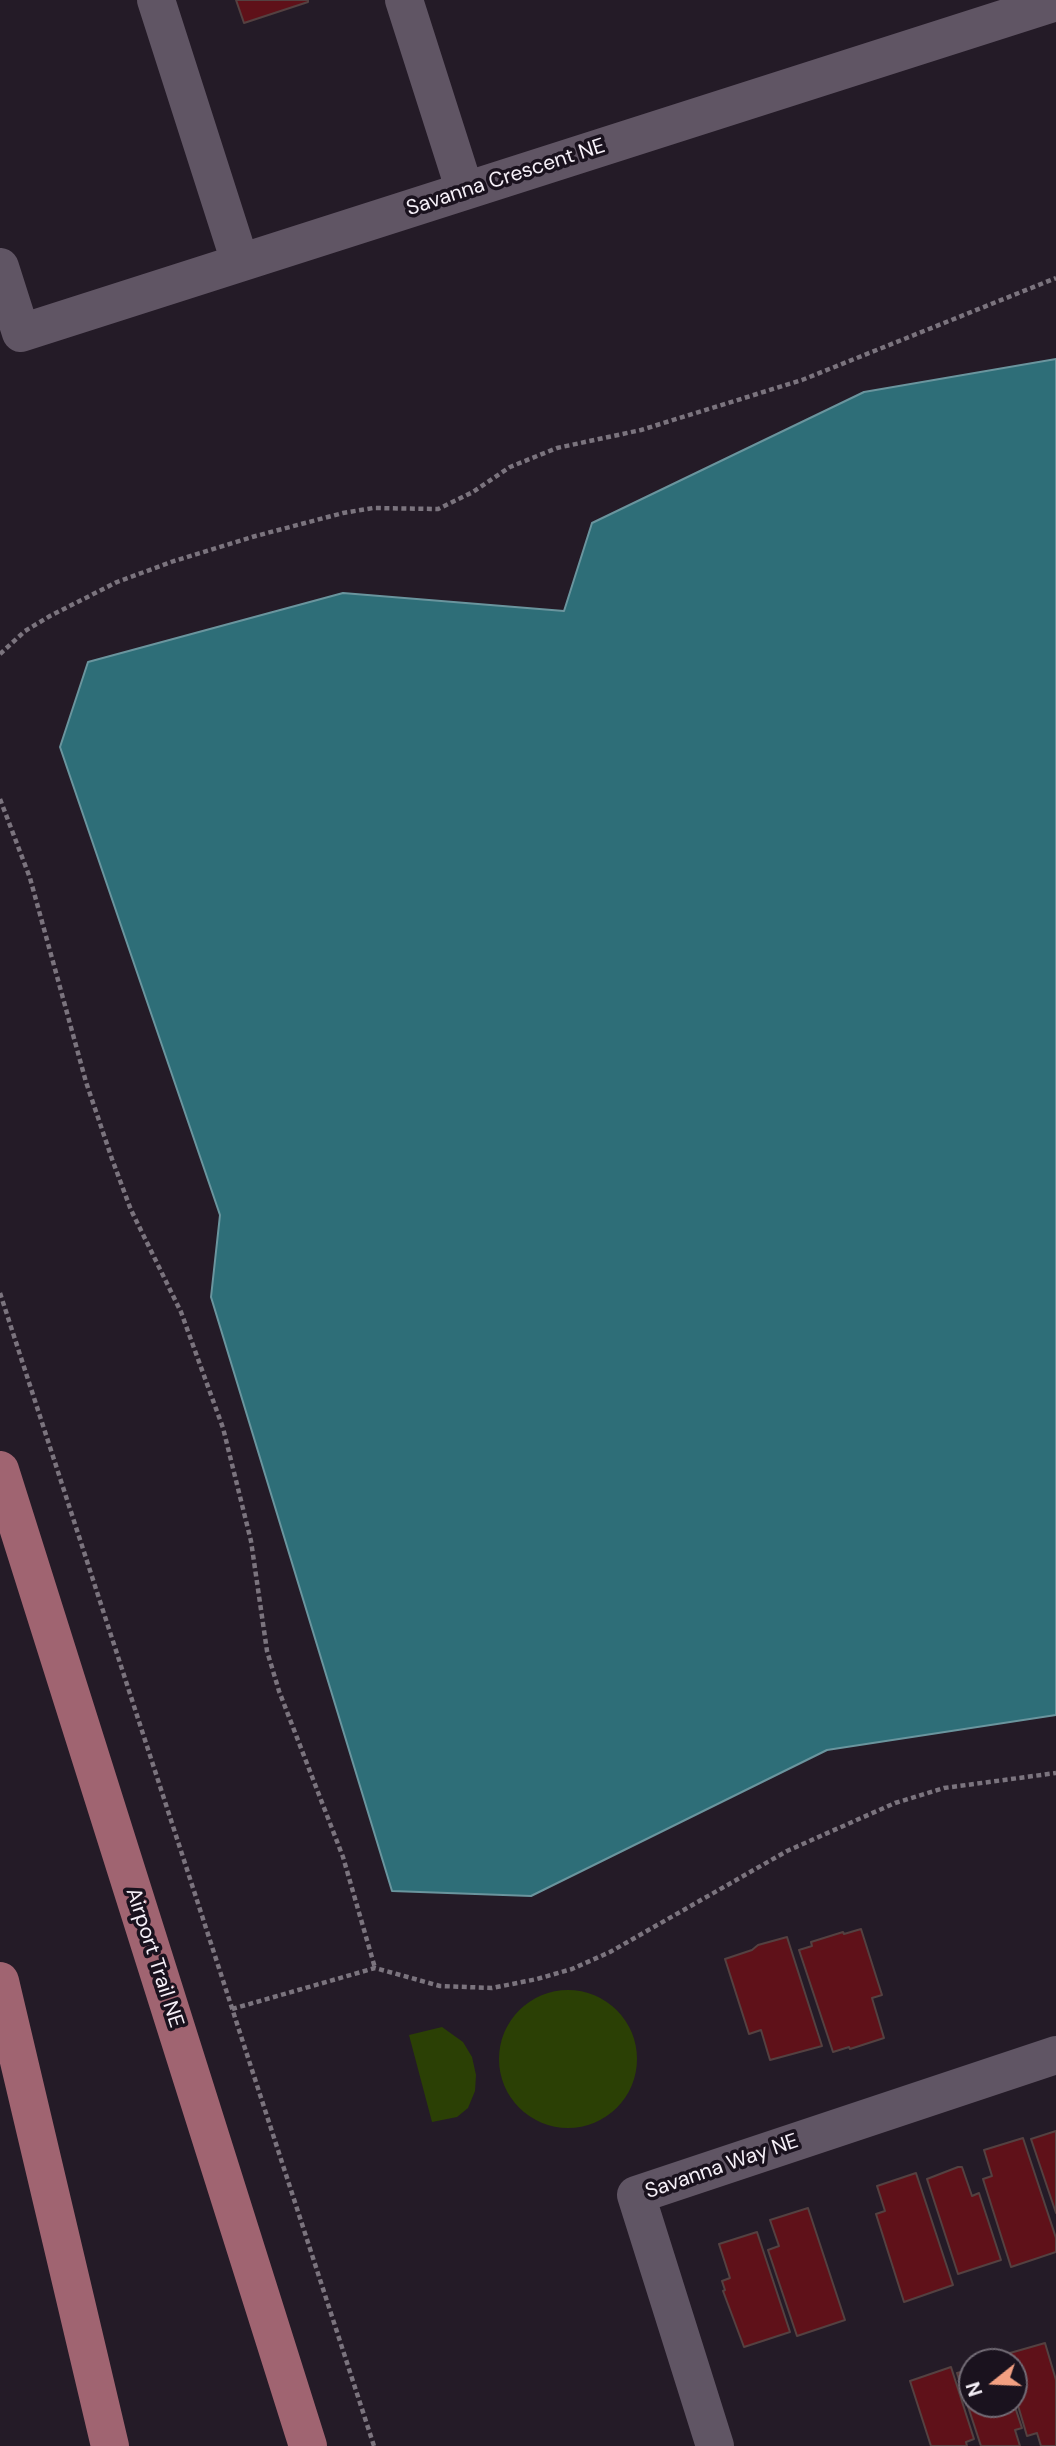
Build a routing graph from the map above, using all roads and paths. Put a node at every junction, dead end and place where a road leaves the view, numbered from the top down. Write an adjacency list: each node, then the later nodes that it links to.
1 (156, 0): 5 (street)
2 (404, 0): 4 (street)
3 (1056, 2): 4 (street, Savanna Crescent NE)
4 (465, 191): 5 (street, Savanna Crescent NE)
5 (240, 262): 6 (street, Savanna Crescent NE)
6 (0, 267)
7 (1056, 278): 8 (path)
8 (0, 654)
9 (0, 799): 13 (path)
10 (0, 1293): 15 (path)
11 (0, 1470): 18 (main road, Airport Trail NE)
12 (1056, 1773): 13 (path)
13 (375, 1968): 15 (path)
14 (0, 1981): 17 (main road)
15 (232, 2009): 19 (path)
16 (1056, 2055): 20 (street, Savanna Way NE)
17 (110, 2446)
18 (308, 2446)
19 (374, 2446)
20 (715, 2446)

